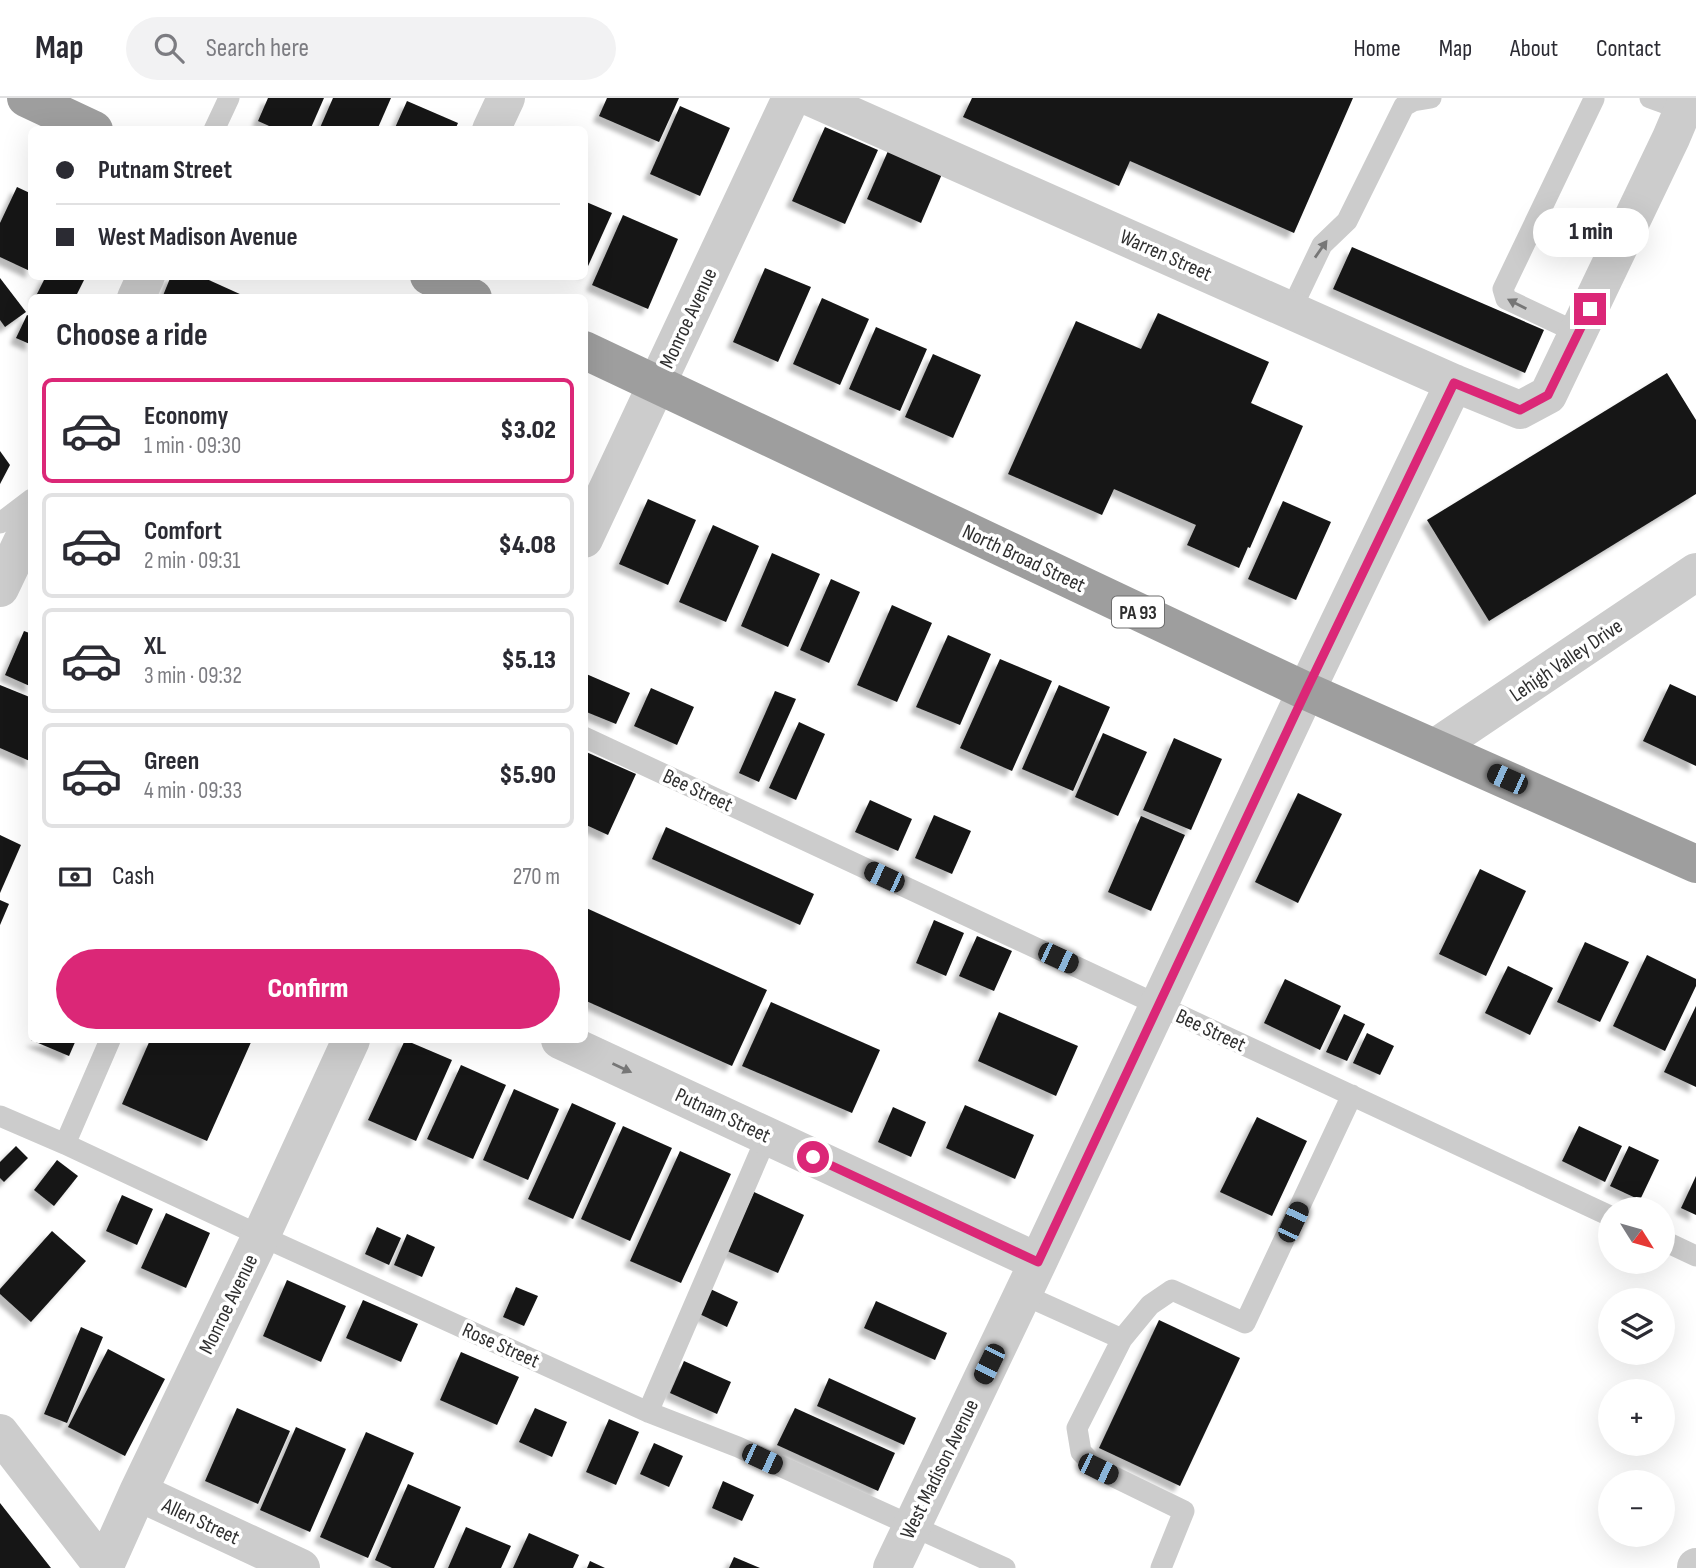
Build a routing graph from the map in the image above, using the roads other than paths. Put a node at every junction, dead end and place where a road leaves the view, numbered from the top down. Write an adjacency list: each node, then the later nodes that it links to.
1 (26, 98): 10 (highway)
2 (229, 98): 11 (lane)
3 (506, 98): 12 (street)
4 (792, 98): 19 (street, Monroe Avenue)
5 (812, 98): 15 (street, Warren Street)
6 (1431, 98): 15 (lane, one-way to 6)
7 (1593, 98): 8 (lane); 16 (lane, one-way to 7)
8 (1604, 98)
9 (1674, 102): 16 (street)
10 (86, 126)
11 (217, 126)
12 (493, 126)
13 (437, 280): 14 (highway)
14 (466, 294)
15 (1291, 310): 18 (street, Warren Street)
16 (1578, 333): 18 (street, Warren Street)
17 (588, 353): 19 (highway, North Broad Street / PA 93)
18 (1454, 383): 26 (street, West Madison Avenue)
19 (657, 385): 23 (street, Monroe Avenue); 26 (highway, North Broad Street / PA 93)
20 (28, 502): 21 (lane)
21 (0, 523)
22 (28, 529): 25 (street)
23 (588, 531)
24 (1696, 572): 28 (street, Lehigh Valley Drive)
25 (0, 588)
26 (1306, 691): 28 (highway, North Broad Street / PA 93); 30 (street, West Madison Avenue)
27 (588, 739): 30 (lane, Bee Street)
28 (1436, 747): 29 (highway, North Broad Street / PA 93)
29 (1696, 864)
30 (1158, 1005): 34 (lane, Bee Street); 42 (street, West Madison Avenue)
31 (109, 1043): 37 (lane)
32 (350, 1043): 39 (street, Monroe Avenue)
33 (566, 1043): 36 (street, Putnam Street, one-way to 36)
34 (1352, 1096): 38 (lane, Bee Street); 43 (lane)
35 (0, 1116): 37 (lane, Rose Street)
36 (766, 1136): 42 (street, Putnam Street); 44 (lane)
37 (65, 1144): 39 (lane, Rose Street)
38 (1598, 1210)
39 (261, 1236): 44 (lane, Rose Street); 46 (street, Monroe Avenue)
40 (1675, 1246): 41 (lane)
41 (1696, 1256)
42 (1030, 1278): 43 (lane); 47 (street, West Madison Avenue)
43 (1122, 1339): 52 (lane)
44 (648, 1412): 47 (lane, Rose Street)
45 (0, 1433): 48 (street)
46 (138, 1492): 48 (street, Monroe Avenue); 49 (street, Allen Street)
47 (911, 1526): 50 (street, West Madison Avenue); 51 (lane, Rose Street)
48 (104, 1568)
49 (302, 1568)
50 (892, 1568)
51 (1005, 1568)
52 (1161, 1568)

